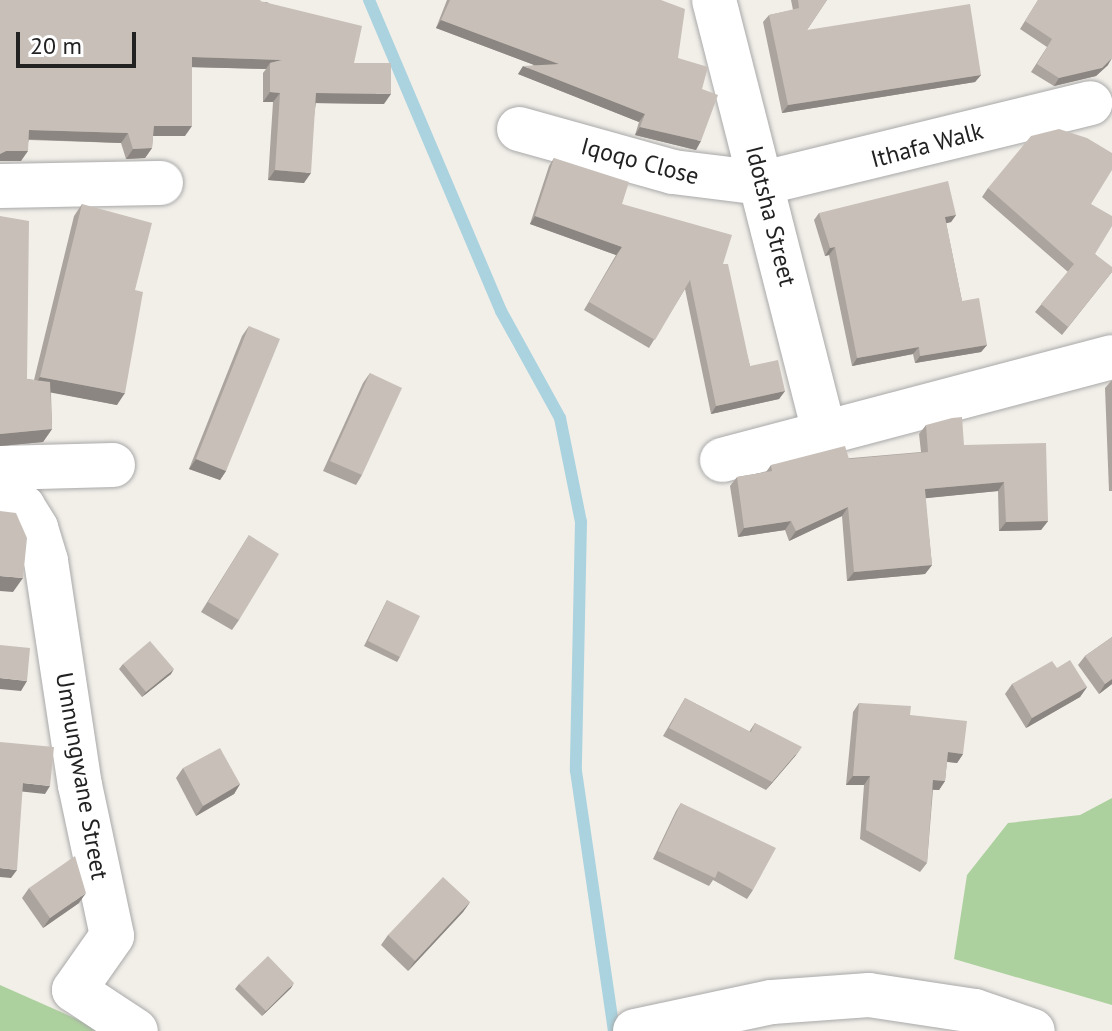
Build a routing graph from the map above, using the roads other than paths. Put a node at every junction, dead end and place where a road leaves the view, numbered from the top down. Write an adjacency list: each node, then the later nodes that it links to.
1 (714, 0): 5 (street, Idotsha Street)
2 (1090, 103): 5 (street, Ithafa Walk)
3 (519, 129): 5 (street, Iqoqo Close)
4 (161, 183): 6 (street)
5 (763, 183): 8 (street, Idotsha Street)
6 (0, 186)
7 (1112, 357): 8 (street)
8 (825, 434): 9 (street)
9 (722, 460)
10 (113, 465): 11 (street)
11 (0, 468)
12 (0, 498): 13 (street, Umnungwane Street)
13 (136, 1031)
14 (635, 1031): 15 (street)
15 (1033, 1031)

